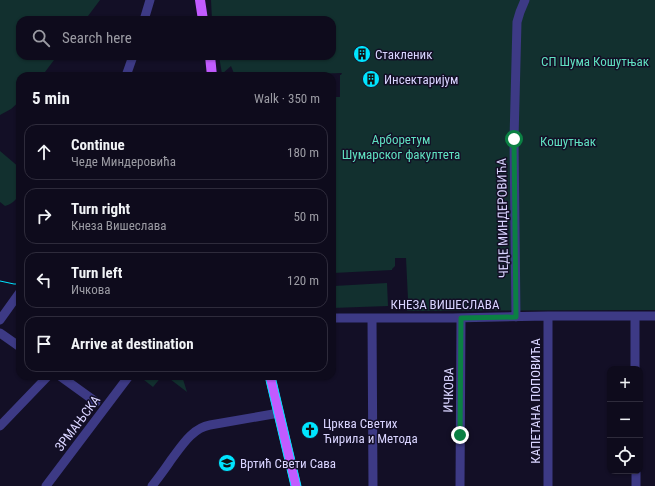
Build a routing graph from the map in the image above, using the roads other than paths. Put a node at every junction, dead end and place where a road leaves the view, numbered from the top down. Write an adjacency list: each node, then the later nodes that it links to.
1 (150, 0): 4 (street)
2 (200, 0): 5 (main road)
3 (525, 0): 14 (street, ЧЕДЕ МИНДЕРОВИЋА)
4 (145, 16)
5 (202, 16)
6 (132, 60): 8 (street)
7 (210, 60): 9 (main road)
8 (127, 72)
9 (212, 72)
10 (16, 298): 18 (street)
11 (548, 316): 12 (street, КНЕЗА ВИШЕСЛАВА); 14 (street, КНЕЗА ВИШЕСЛАВА); 35 (street, КАПЕТАНА ПОПОВИЋА)
12 (635, 316): 13 (street, КНЕЗА ВИШЕСЛАВА); 21 (street)
13 (655, 316)
14 (516, 317): 17 (street, КНЕЗА ВИШЕСЛАВА)
15 (336, 318): 16 (street, КНЕЗА ВИШЕСЛАВА)
16 (372, 318): 17 (street, КНЕЗА ВИШЕСЛАВА); 33 (street)
17 (461, 318): 34 (street, ИЧКОВА)
18 (0, 320)
19 (0, 333): 20 (street)
20 (16, 344)
21 (635, 366)
22 (44, 380): 28 (street)
23 (66, 380): 26 (street)
24 (126, 380): 30 (street, ЗРМАЊСКА)
25 (271, 380): 27 (main road)
26 (96, 402)
27 (279, 413): 31 (street); 32 (main road)
28 (0, 426)
29 (636, 474): 36 (street)
30 (46, 486)
31 (152, 486)
32 (296, 486)
33 (373, 486)
34 (460, 486)
35 (548, 486)
36 (636, 486)

